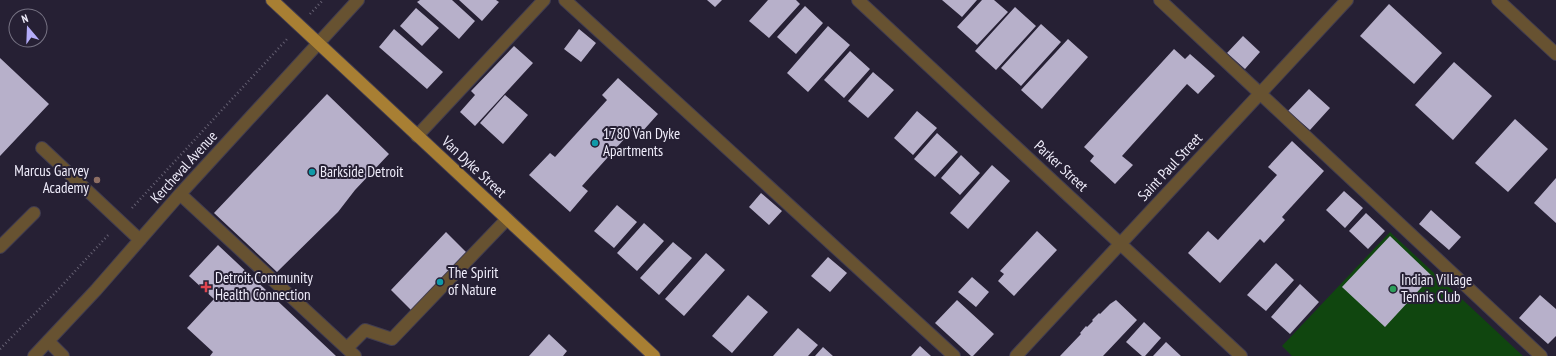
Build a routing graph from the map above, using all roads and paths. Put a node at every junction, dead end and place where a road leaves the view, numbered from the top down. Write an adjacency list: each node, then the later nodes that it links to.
1 (272, 0): 10 (main road, Van Dyke Street)
2 (324, 0): 10 (path)
3 (358, 0): 11 (street, Kercheval Avenue)
4 (544, 0): 14 (street)
5 (565, 0): 29 (street)
6 (858, 0): 21 (street, Parker Street)
7 (1160, 0): 13 (street)
8 (1347, 0): 13 (street, Saint Paul Street)
9 (1498, 0): 12 (street)
10 (300, 24): 11 (main road, Van Dyke Street); 19 (path)
11 (319, 42): 14 (main road, Van Dyke Street); 16 (street, Kercheval Avenue)
12 (1556, 54)
13 (1259, 94): 21 (street, Saint Paul Street); 32 (street)
14 (417, 136): 18 (main road, Van Dyke Street)
15 (42, 148): 19 (street)
16 (180, 194): 20 (street, Kercheval Avenue); 25 (street)
17 (34, 213): 22 (street)
18 (507, 219): 25 (street); 28 (main road, Van Dyke Street)
19 (120, 222): 20 (street); 24 (path)
20 (140, 240): 23 (street, Kercheval Avenue)
21 (1120, 244): 30 (street, Saint Paul Street); 31 (street, Parker Street)
22 (0, 247)
23 (48, 341): 26 (street, Kercheval Avenue); 27 (street)
24 (0, 349)
25 (351, 352)
26 (34, 356)
27 (63, 356)
28 (654, 356)
29 (954, 356)
30 (1016, 356)
31 (1242, 356)
32 (1542, 356)

